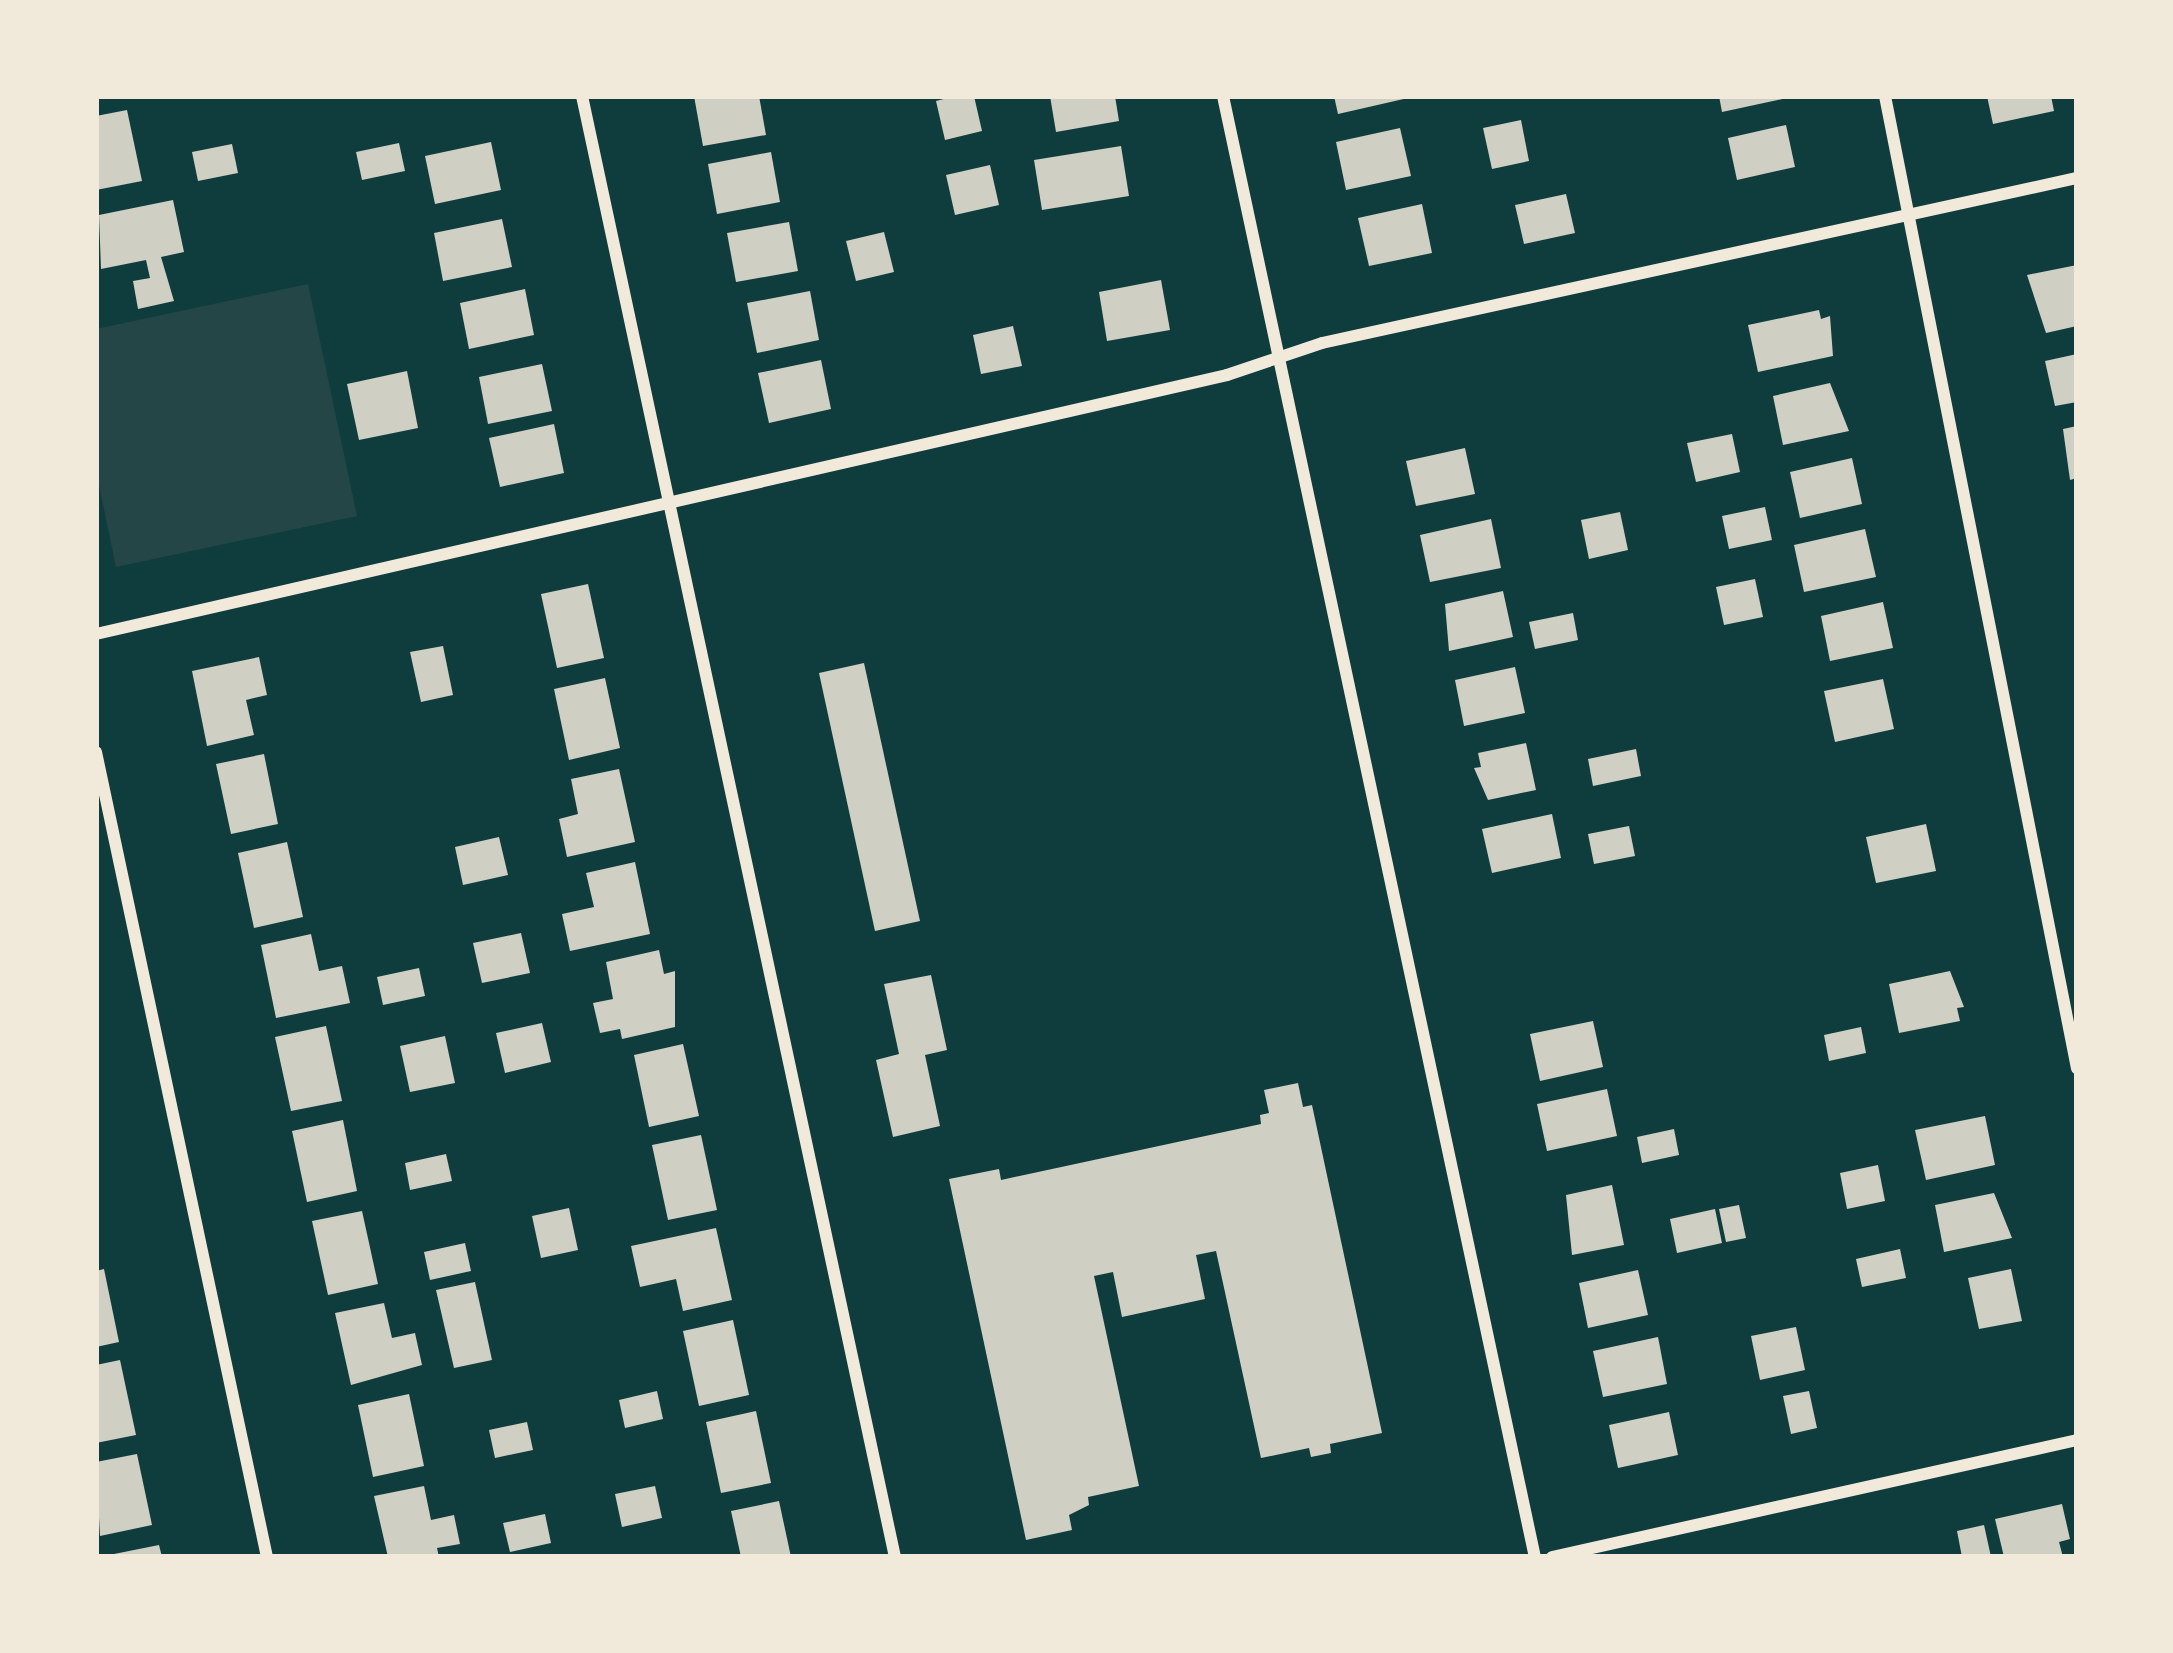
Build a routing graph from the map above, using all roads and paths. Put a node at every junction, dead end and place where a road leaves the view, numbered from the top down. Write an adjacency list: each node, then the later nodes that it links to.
1 (582, 96): 7 (street)
2 (1223, 96): 6 (street)
3 (1885, 96): 5 (street)
4 (2077, 178): 5 (street)
5 (1909, 214): 6 (street); 10 (street)
6 (1281, 358): 7 (street); 14 (street)
7 (670, 504): 8 (street); 13 (street)
8 (96, 634)
9 (96, 752): 12 (street)
10 (2077, 1068)
11 (2077, 1439): 15 (street)
12 (267, 1557)
13 (895, 1557)
14 (1535, 1557)
15 (1552, 1557)

